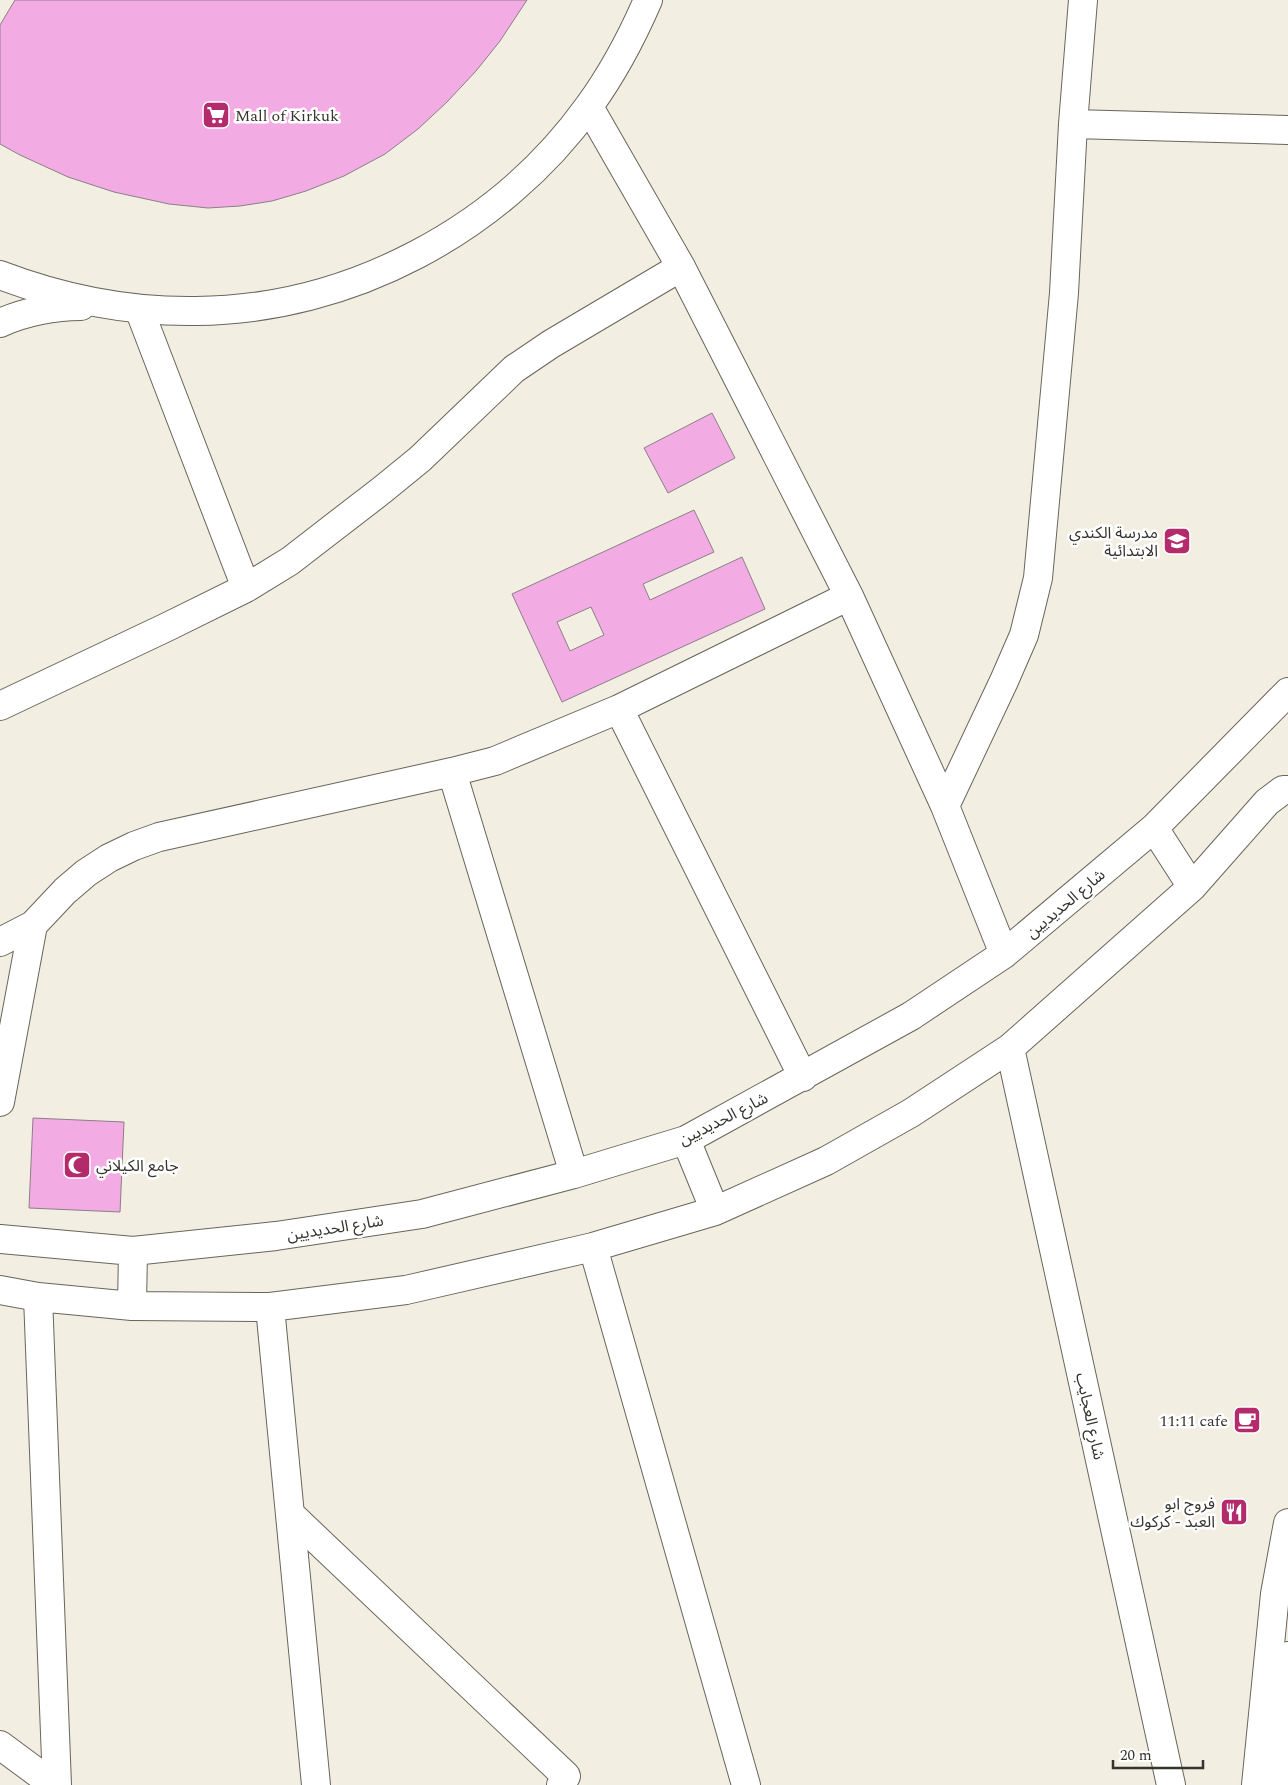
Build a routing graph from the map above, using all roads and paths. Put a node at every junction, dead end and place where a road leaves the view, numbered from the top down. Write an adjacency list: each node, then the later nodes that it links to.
1 (648, 0): 3 (street)
2 (1083, 0): 4 (street)
3 (589, 107): 6 (street); 8 (street)
4 (1073, 124): 5 (street); 17 (street)
5 (1288, 130)
6 (681, 267): 10 (street); 11 (street)
7 (0, 275): 8 (street)
8 (129, 308): 9 (street); 10 (street)
9 (0, 323)
10 (246, 588): 13 (street)
11 (849, 596): 14 (street); 17 (street)
12 (1288, 692): 18 (street, شارع الحديديين)
13 (0, 706)
14 (619, 709): 15 (street); 24 (street)
15 (452, 772): 20 (street); 27 (street)
16 (1288, 790): 19 (street)
17 (945, 806): 22 (street)
18 (1154, 828): 19 (street); 22 (street, شارع الحديديين)
19 (1192, 887): 23 (street)
20 (33, 924): 21 (street); 25 (street)
21 (0, 942)
22 (1004, 954): 24 (street, شارع الحديديين)
23 (1010, 1048): 28 (street); 44 (street, شارع العجايب)
24 (803, 1077): 26 (street, شارع الحديديين)
25 (0, 1102)
26 (686, 1140): 27 (street, شارع الحديديين); 28 (street)
27 (574, 1174): 31 (street, شارع الحديديين)
28 (715, 1211): 30 (street)
29 (0, 1240): 31 (street, شارع الحديديين)
30 (593, 1247): 35 (street); 43 (street)
31 (132, 1252): 34 (street)
32 (0, 1290): 33 (street)
33 (38, 1297): 34 (street); 40 (street)
34 (132, 1306): 35 (street)
35 (270, 1307): 36 (street)
36 (290, 1514): 41 (street); 42 (street)
37 (1288, 1523): 45 (street)
38 (1288, 1656): 46 (street)
39 (0, 1745): 40 (street)
40 (56, 1785)
41 (316, 1785)
42 (561, 1785)
43 (746, 1785)
44 (1172, 1785)
45 (1256, 1785)
46 (1277, 1785)

